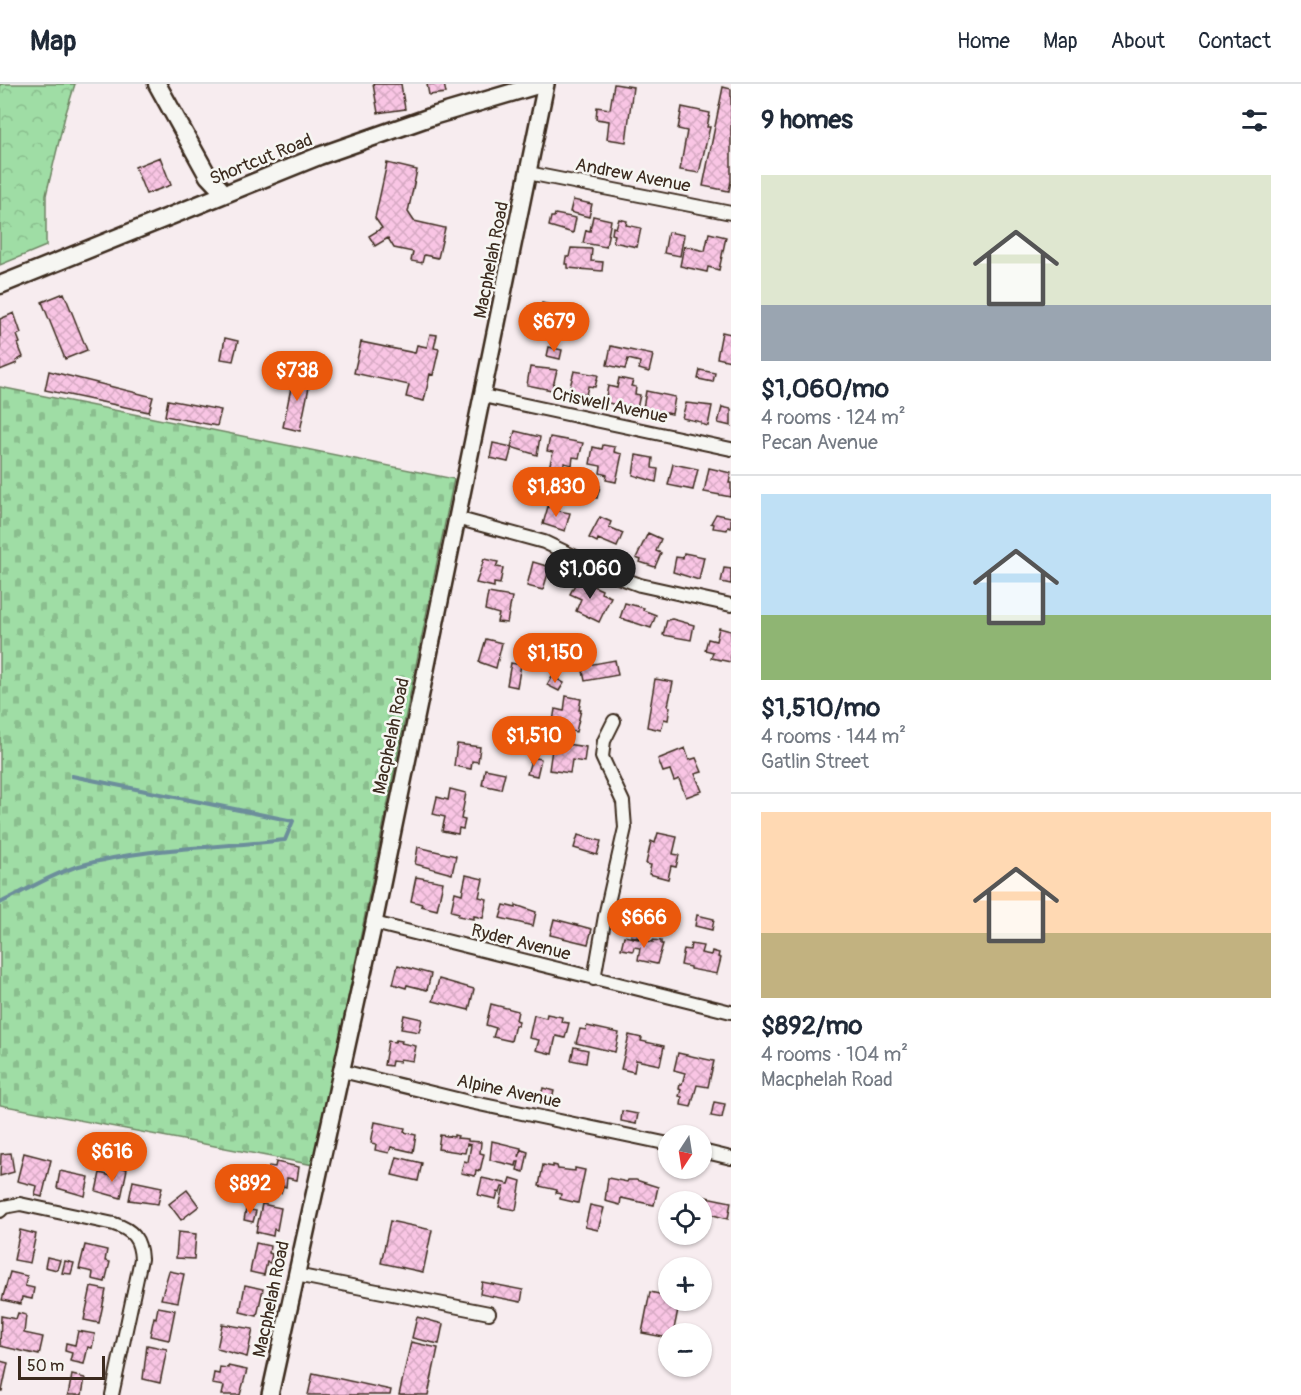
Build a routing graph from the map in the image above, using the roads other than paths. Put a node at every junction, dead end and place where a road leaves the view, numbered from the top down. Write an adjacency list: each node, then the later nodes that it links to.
1 (157, 84): 5 (main road)
2 (541, 84): 5 (main road, Shortcut Road)
3 (546, 84): 4 (street, Macphelah Road)
4 (528, 173): 6 (street, Andrew Avenue); 8 (street, Macphelah Road)
5 (225, 194): 7 (main road, Shortcut Road)
6 (731, 213)
7 (0, 285)
8 (483, 396): 9 (street, Criswell Avenue); 10 (street, Macphelah Road)
9 (731, 449)
10 (456, 518): 11 (street); 13 (street, Macphelah Road)
11 (731, 605)
12 (614, 721): 14 (street)
13 (374, 923): 14 (street, Ryder Avenue); 16 (street, Macphelah Road)
14 (594, 979): 15 (street, Ryder Avenue)
15 (731, 1012)
16 (342, 1071): 17 (street, Alpine Avenue); 21 (street, Macphelah Road)
17 (658, 1142)
18 (712, 1153): 19 (street)
19 (731, 1158)
20 (0, 1211): 23 (street)
21 (296, 1275): 22 (street); 24 (street, Macphelah Road)
22 (489, 1313)
23 (112, 1395)
24 (270, 1395)

